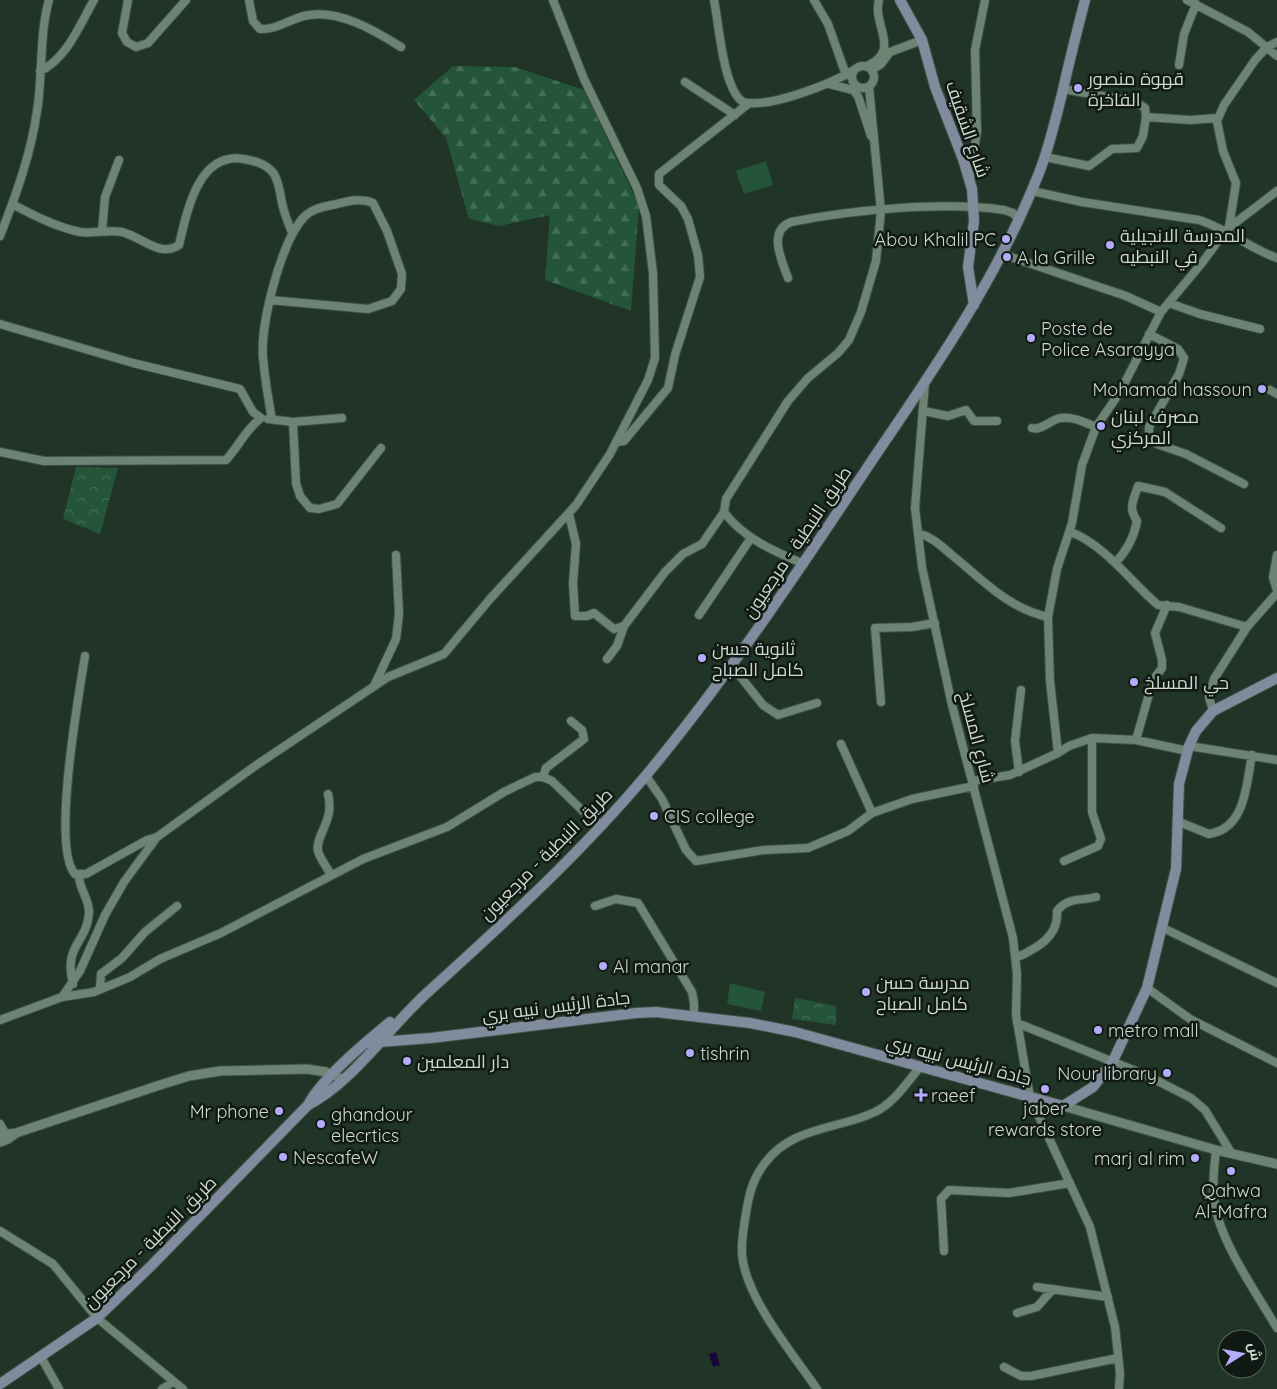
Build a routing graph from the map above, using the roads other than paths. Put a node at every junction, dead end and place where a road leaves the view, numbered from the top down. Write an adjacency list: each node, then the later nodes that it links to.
1 (49, 0): 23 (street)
2 (94, 0): 23 (street)
3 (128, 0): 4 (street)
4 (186, 0)
5 (249, 0): 18 (street)
6 (553, 0): 67 (street)
7 (714, 0): 30 (street)
8 (814, 0): 24 (street)
9 (879, 0): 21 (street)
10 (900, 0): 15 (main road, شارع الشقيف)
11 (985, 0): 37 (street)
12 (1085, 0): 29 (main road, طريق النبطية - مرجعيون)
13 (1187, 0): 14 (street)
14 (1196, 4): 17 (street); 20 (street)
15 (922, 40): 21 (street); 37 (main road, شارع الشقيف)
16 (1277, 42): 17 (street)
17 (1267, 46): 19 (street); 33 (street)
18 (401, 47)
19 (1277, 56)
20 (1179, 65)
21 (870, 68): 22 (street); 27 (street)
22 (854, 70): 24 (street); 28 (street)
23 (40, 71): 40 (street)
24 (846, 75): 26 (street)
25 (685, 82): 31 (street)
26 (829, 84): 28 (street); 30 (street)
27 (869, 87): 28 (street); 34 (street)
28 (855, 88): 34 (street)
29 (1063, 89): 32 (street); 35 (main road, طريق النبطية - مرجعيون)
30 (748, 104): 31 (street)
31 (735, 115): 67 (street)
32 (1146, 117): 33 (street); 35 (street)
33 (1218, 118): 44 (street)
34 (874, 141): 42 (street)
35 (1045, 157): 38 (main road, طريق النبطية - مرجعيون)
36 (119, 160): 45 (street)
37 (969, 181): 41 (main road, شارع الشقيف)
38 (1032, 191): 43 (main road, طريق النبطية - مرجعيون); 44 (street)
39 (1277, 191): 44 (street)
40 (12, 204): 45 (street); 47 (street)
41 (974, 208): 42 (street); 43 (street); 53 (main road, شارع الشقيف)
42 (881, 211): 50 (street); 71 (street)
43 (1018, 219): 48 (main road, طريق النبطية - مرجعيون)
44 (1228, 229): 49 (street); 52 (street)
45 (102, 231): 46 (street)
46 (292, 233): 51 (street); 51 (street)
47 (0, 236)
48 (1002, 254): 53 (main road, طريق النبطية - مرجعيون); 54 (street)
49 (1277, 258)
50 (788, 278)
51 (270, 300): 62 (street)
52 (1169, 303): 54 (street); 56 (street)
53 (974, 305): 58 (main road, طريق النبطية - مرجعيون)
54 (1161, 312): 57 (street)
55 (0, 324): 60 (street)
56 (1260, 329)
57 (1149, 334): 65 (street); 70 (street)
58 (925, 383): 59 (street, شارع المسلخ); 80 (main road, طريق النبطية - مرجعيون)
59 (924, 411): 64 (street); 75 (street, شارع المسلخ)
60 (261, 418): 62 (street); 69 (street)
61 (342, 418): 63 (street)
62 (272, 419): 63 (street)
63 (294, 422): 68 (street)
64 (997, 422)
65 (1096, 427): 66 (street); 74 (street)
66 (1032, 428)
67 (616, 442): 72 (street)
68 (381, 448)
69 (0, 452)
70 (1244, 484)
71 (724, 512): 76 (street); 86 (street)
72 (569, 514): 86 (street); 92 (street)
73 (1221, 528): 79 (street)
74 (1070, 532): 79 (street); 84 (street)
75 (918, 533): 84 (street); 85 (street, شارع المسلخ)
76 (751, 538): 80 (street); 83 (street)
77 (396, 555): 92 (street)
78 (1277, 555): 81 (street)
79 (1116, 563): 82 (street)
80 (804, 564): 90 (main road, طريق النبطية - مرجعيون)
81 (1277, 592): 87 (street)
82 (1167, 605): 87 (street); 99 (street)
83 (699, 615)
84 (1048, 617): 102 (street)
85 (935, 623): 94 (street); 108 (street, شارع المسلخ)
86 (624, 626): 89 (street)
87 (1247, 627): 96 (street)
88 (85, 656): 116 (street)
89 (607, 659)
90 (732, 666): 95 (street); 106 (main road, طريق النبطية - مرجعيون)
91 (1277, 678): 96 (main road)
92 (373, 688): 113 (street)
93 (1021, 690): 105 (street)
94 (881, 702)
95 (817, 703)
96 (1213, 711): 101 (main road)
97 (571, 721): 107 (street)
98 (1092, 738): 99 (street); 102 (street); 114 (street)
99 (1136, 740): 101 (street)
100 (841, 744): 110 (street)
101 (1189, 748): 103 (street); 111 (main road)
102 (1058, 752): 105 (street)
103 (1252, 755): 104 (street); 111 (street)
104 (1277, 760)
105 (1019, 772): 108 (street)
106 (646, 776): 110 (street); 112 (main road, طريق النبطية - مرجعيون)
107 (543, 777): 112 (street); 115 (street)
108 (974, 784): 110 (street); 121 (street, شارع المسلخ)
109 (328, 794): 115 (street)
110 (872, 813)
111 (1179, 822): 120 (main road)
112 (602, 824): 130 (main road, طريق النبطية - مرجعيون)
113 (157, 838): 116 (street); 123 (street)
114 (1064, 861)
115 (331, 875): 125 (street)
116 (79, 876): 123 (street)
117 (1096, 897): 121 (street)
118 (177, 906): 125 (street)
119 (595, 906): 127 (street)
120 (1161, 928): 122 (street); 124 (main road)
121 (1016, 958): 129 (street, شارع المسلخ)
122 (1277, 983)
123 (73, 984): 126 (street)
124 (1147, 988): 131 (main road); 132 (street)
125 (100, 989): 126 (street)
126 (62, 998): 128 (street)
127 (694, 1017): 130 (main road, جادة الرئيس نبيه بري); 133 (main road, جادة الرئيس نبيه بري)
128 (0, 1020)
129 (1017, 1023): 131 (street); 135 (street, شارع المسلخ)
130 (369, 1046): 134 (main road, طريق النبطية - مرجعيون)
131 (1113, 1061): 136 (main road); 140 (street)
132 (1277, 1064)
133 (921, 1066): 135 (main road, جادة الرئيس نبيه بري); 159 (street)
134 (337, 1077): 138 (street); 149 (main road, طريق النبطية - مرجعيون)
135 (1030, 1096): 136 (main road, جادة الرئيس نبيه بري); 142 (street, شارع المسلخ)
136 (1063, 1106): 139 (street)
137 (0, 1124): 138 (street)
138 (6, 1137)
139 (1216, 1150): 140 (street); 150 (street)
140 (1232, 1154): 141 (street)
141 (1277, 1164)
142 (1070, 1183): 144 (street); 147 (street, شارع المسلخ)
143 (0, 1231): 149 (street)
144 (944, 1250)
145 (1037, 1287): 146 (street)
146 (1053, 1289): 147 (street); 148 (street)
147 (1108, 1297): 152 (street, شارع المسلخ)
148 (1017, 1312)
149 (97, 1318): 151 (main road, طريق النبطية - مرجعيون); 154 (street)
150 (1277, 1328)
151 (41, 1357): 155 (main road, طريق النبطية - مرجعيون); 156 (street)
152 (1118, 1358): 153 (street); 160 (street, شارع المسلخ)
153 (1004, 1367)
154 (174, 1382): 157 (street); 158 (street)
155 (0, 1384)
156 (60, 1389)
157 (162, 1389)
158 (183, 1389)
159 (817, 1389)
160 (1119, 1389)

